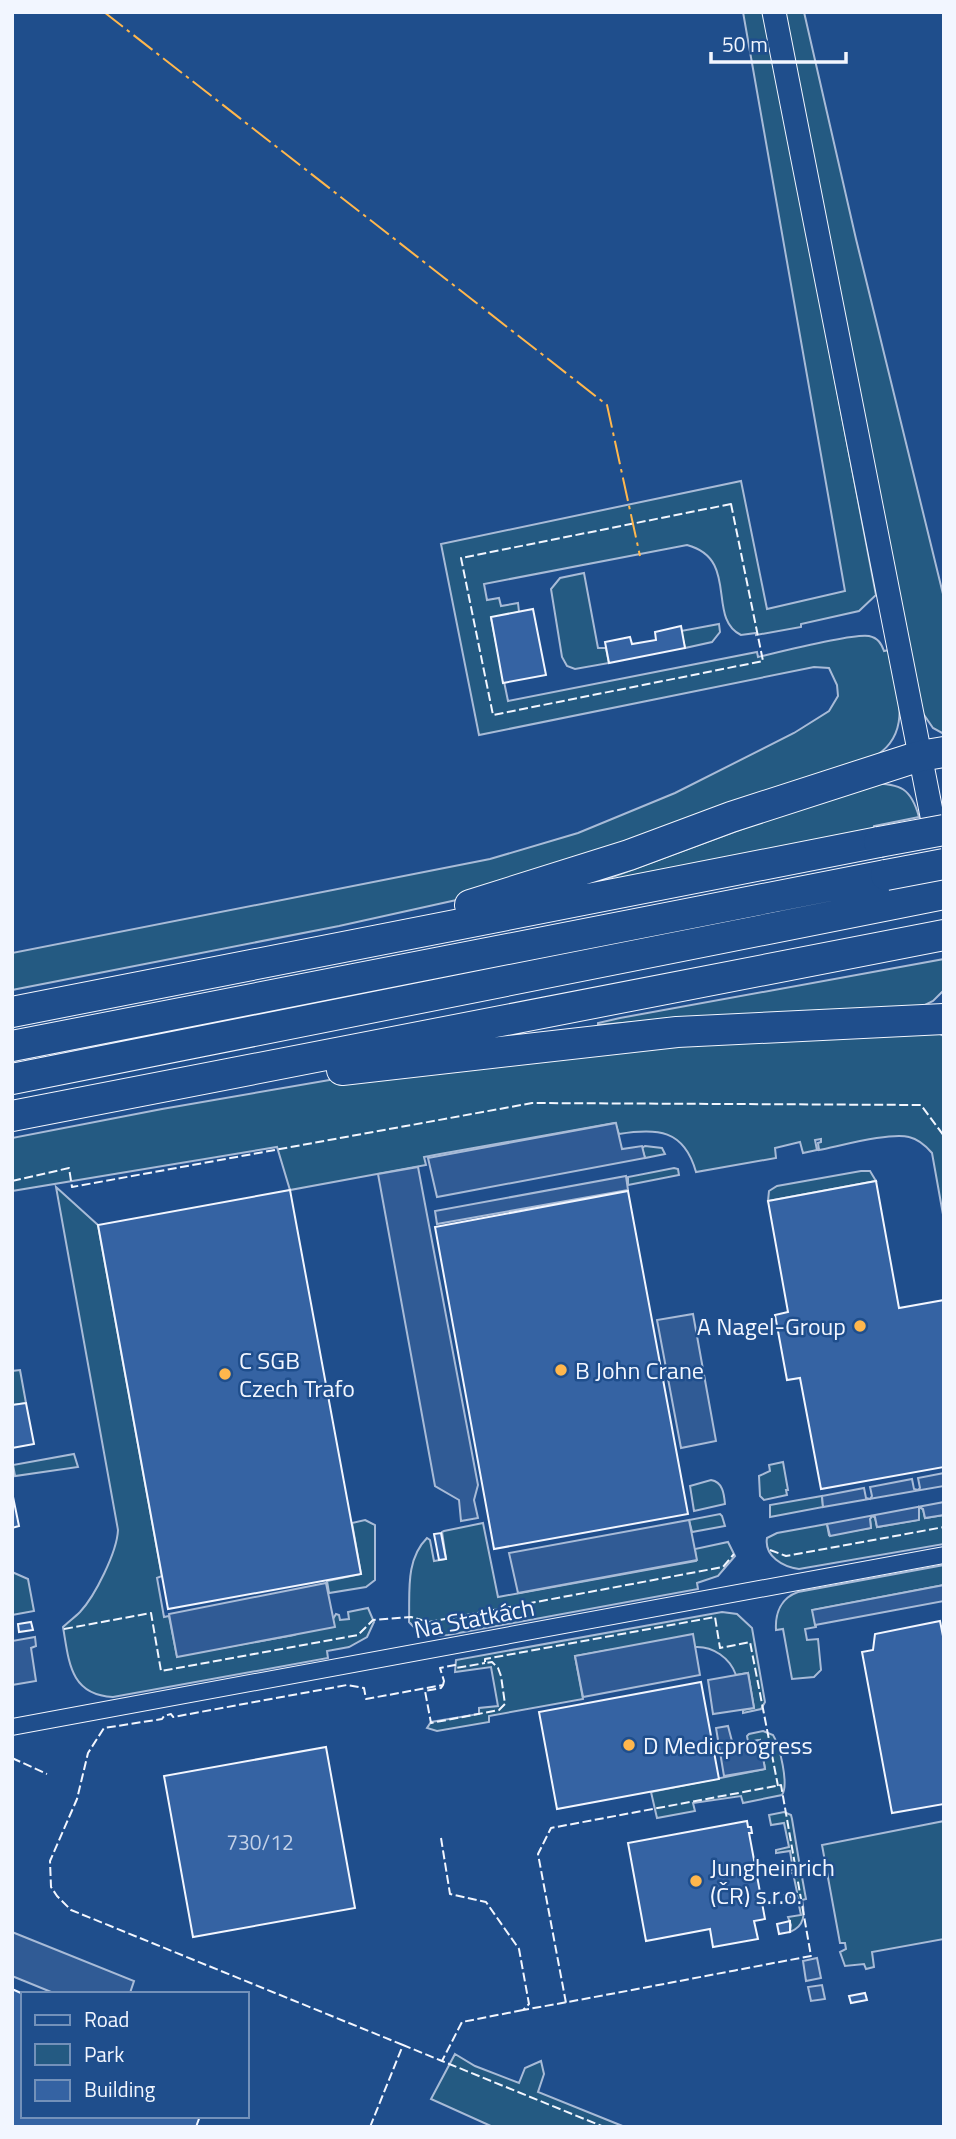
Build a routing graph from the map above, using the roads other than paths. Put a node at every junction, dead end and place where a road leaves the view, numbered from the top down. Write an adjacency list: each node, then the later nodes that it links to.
1 (774, 12): 2 (main road)
2 (932, 754): 3 (main road); 7 (highway)
3 (938, 823): 7 (highway, bridge)
4 (944, 864): 10 (highway, bridge)
5 (944, 894): 11 (highway)
6 (944, 935): 12 (highway)
7 (346, 946): 8 (highway)
8 (12, 1012)
9 (944, 1018): 12 (highway)
10 (12, 1046)
11 (12, 1079)
12 (119, 1095): 13 (highway)
13 (12, 1116)
14 (944, 1555): 15 (street, Na Statkách)
15 (12, 1727)

